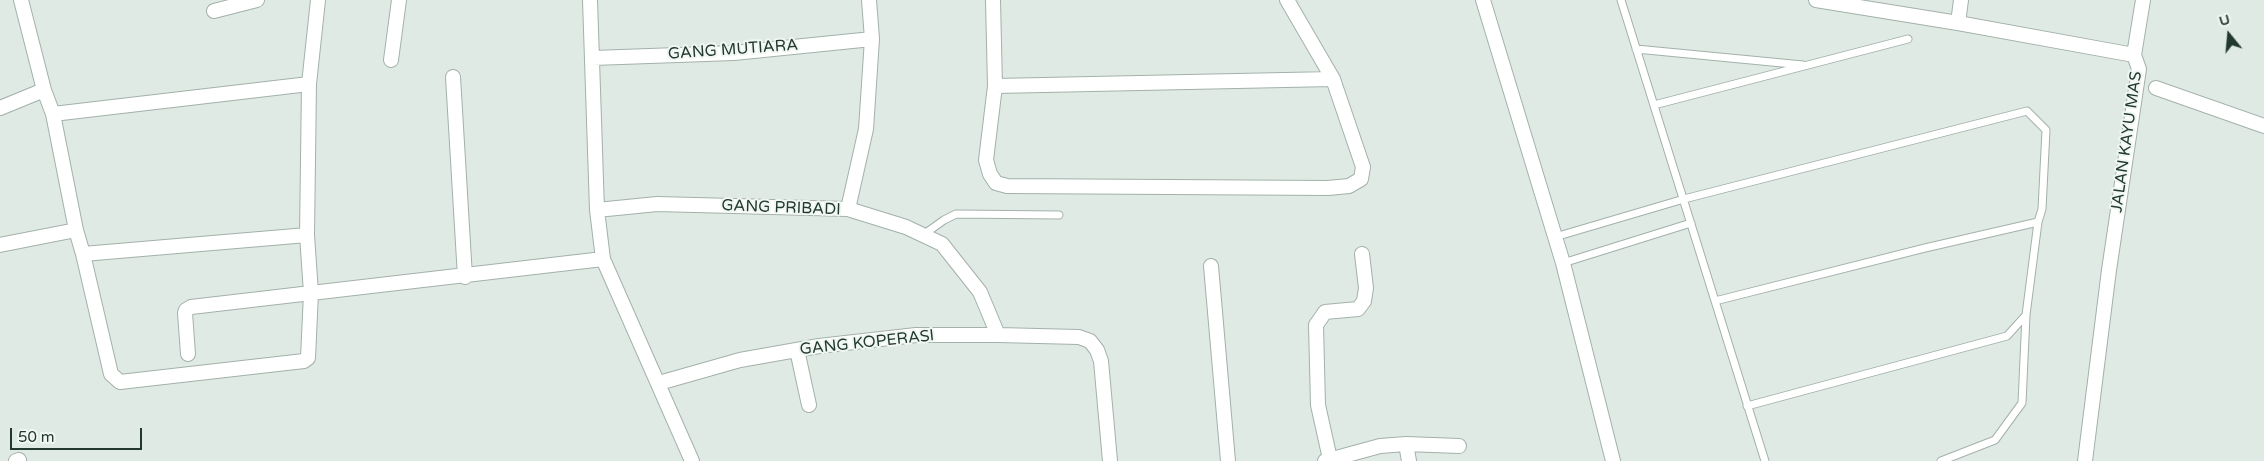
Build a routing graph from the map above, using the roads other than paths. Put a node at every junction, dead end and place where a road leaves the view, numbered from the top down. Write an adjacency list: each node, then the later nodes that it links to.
1 (22, 0): 28 (street)
2 (257, 0): 14 (street)
3 (318, 0): 25 (street)
4 (399, 0): 21 (street)
5 (590, 0): 20 (street)
6 (869, 0): 16 (street)
7 (993, 0): 26 (street)
8 (1287, 0): 24 (street)
9 (1483, 0): 42 (street)
10 (1621, 0): 18 (lane)
11 (1816, 0): 15 (street, JALAN KAYU MAS)
12 (1961, 0): 15 (street)
13 (2143, 0): 19 (street)
14 (214, 11)
15 (1958, 23): 19 (street, JALAN KAYU MAS)
16 (872, 39): 20 (street, GANG MUTIARA); 34 (street)
17 (1908, 39): 22 (lane)
18 (1636, 49): 22 (lane); 29 (lane)
19 (2134, 55): 69 (street, JALAN KAYU MAS)
20 (593, 58): 35 (street)
21 (391, 60)
22 (1808, 66): 29 (lane)
23 (453, 77): 49 (street)
24 (1333, 79): 26 (street); 26 (street)
25 (309, 84): 31 (street); 40 (street)
26 (995, 86)
27 (2156, 88): 32 (street)
28 (44, 90): 30 (street); 31 (street)
29 (1654, 105): 33 (lane)
30 (0, 108)
31 (53, 114): 39 (street)
32 (2264, 126)
33 (1684, 199): 37 (lane); 38 (lane); 42 (lane)
34 (848, 209): 35 (street, GANG PRIBADI); 41 (street, GANG PRIBADI)
35 (597, 210): 46 (street)
36 (1058, 216): 41 (lane)
37 (1691, 222): 47 (lane); 51 (lane)
38 (2038, 222): 51 (lane); 52 (lane)
39 (76, 230): 43 (street); 44 (street)
40 (307, 235): 44 (street); 50 (street)
41 (923, 235): 53 (street, GANG PRIBADI)
42 (1555, 237): 47 (street)
43 (0, 245)
44 (83, 254): 50 (street)
45 (1362, 254): 61 (street)
46 (603, 259): 49 (street); 56 (street)
47 (1563, 263): 66 (street)
48 (1211, 266): 64 (street)
49 (465, 276): 50 (street)
50 (311, 294): 55 (street)
51 (1715, 302): 58 (lane)
52 (2026, 315): 58 (lane); 68 (lane)
53 (998, 334): 54 (street, GANG KOPERASI); 63 (street, GANG KOPERASI)
54 (797, 350): 56 (street, GANG KOPERASI); 57 (street)
55 (188, 354)
56 (659, 383): 62 (street)
57 (809, 405)
58 (1747, 406): 67 (lane)
59 (1406, 444): 60 (street); 61 (street); 65 (street)
60 (1459, 446)
61 (1328, 460)
62 (692, 461)
63 (1110, 461)
64 (1228, 461)
65 (1408, 461)
66 (1613, 461)
67 (1765, 461)
68 (1941, 461)
69 (2086, 461)

